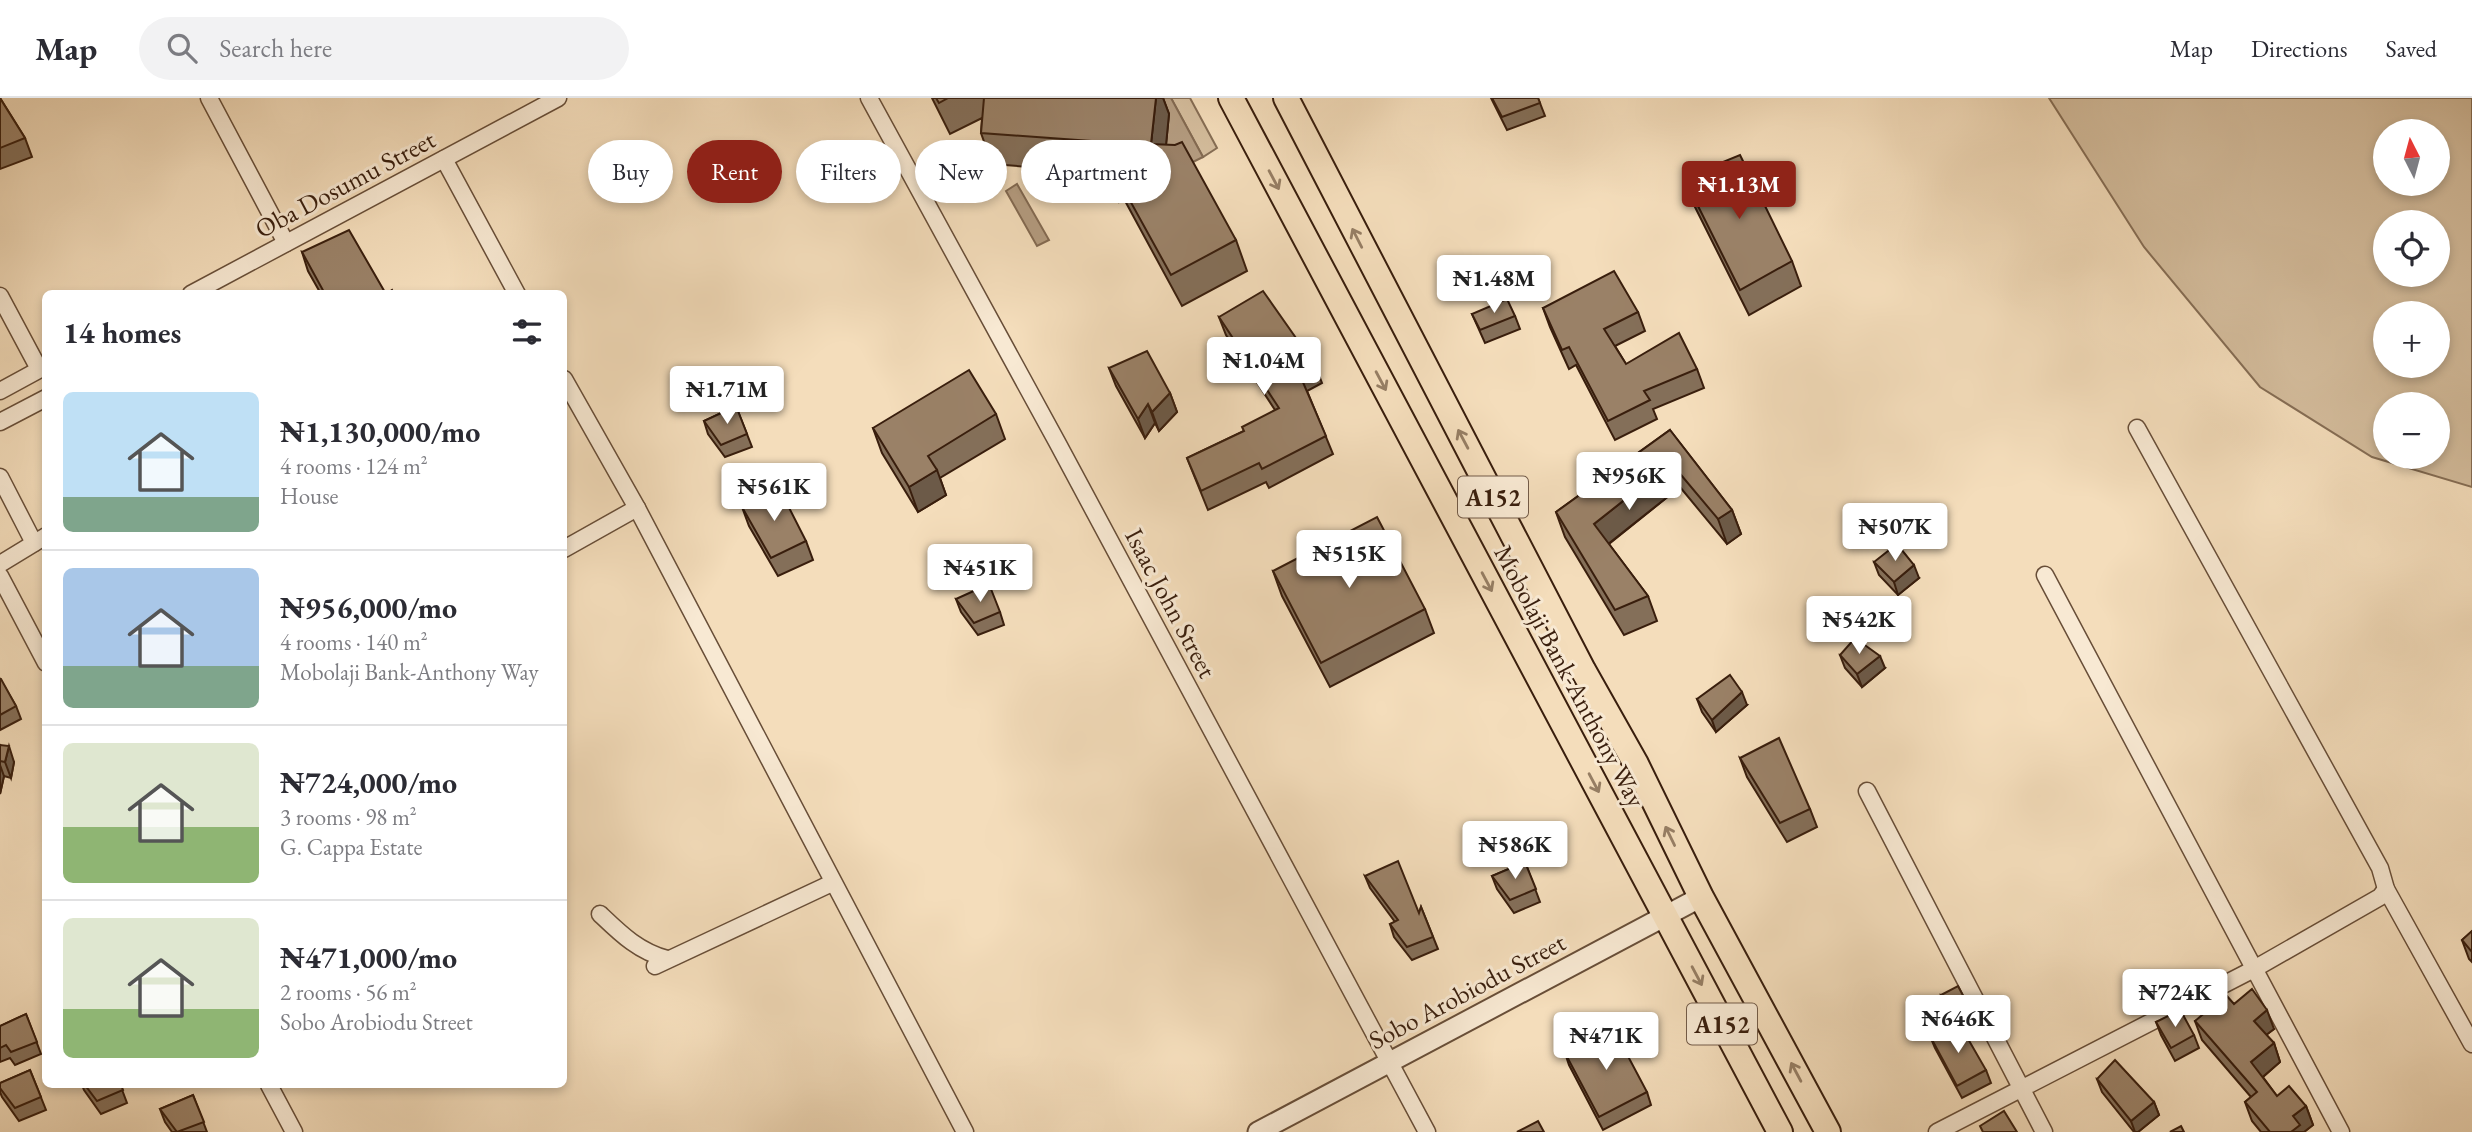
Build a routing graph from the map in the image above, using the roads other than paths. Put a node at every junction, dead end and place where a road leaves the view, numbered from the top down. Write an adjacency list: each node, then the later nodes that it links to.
1 (209, 98): 7 (street)
2 (558, 98): 6 (street, Oba Dosumu Street)
3 (869, 98): 34 (street, Isaac John Street)
4 (1231, 98): 31 (main road, Mobolaji Bank-Anthony Way / A152, one-way to 31)
5 (1286, 98): 29 (main road, Mobolaji Bank-Anthony Way / A152, one-way to 5)
6 (444, 159): 7 (street, Oba Dosumu Street); 9 (street)
7 (286, 243): 8 (street, Oba Dosumu Street)
8 (198, 290)
9 (515, 290)
10 (0, 296): 11 (street)
11 (42, 365)
12 (42, 368): 14 (street)
13 (567, 384): 19 (street)
14 (0, 391)
15 (42, 400): 16 (street)
16 (0, 422)
17 (2137, 428): 28 (street)
18 (0, 477): 20 (street)
19 (637, 508): 21 (street); 27 (street)
20 (40, 540): 22 (street)
21 (567, 547)
22 (0, 564)
23 (2045, 575): 32 (street)
24 (0, 576): 25 (street)
25 (42, 655)
26 (1867, 791): 36 (street)
27 (832, 883): 30 (street); 38 (street)
28 (2386, 889): 32 (street); 33 (street)
29 (1701, 897): 31 (street, Sobo Arobiodu Street); 42 (main road, Mobolaji Bank-Anthony Way / A152, one-way to 29)
30 (600, 914)
31 (1664, 916): 34 (street, Sobo Arobiodu Street); 41 (main road, Mobolaji Bank-Anthony Way / A152, one-way to 41)
32 (2254, 969): 36 (street); 45 (street)
33 (2472, 1044)
34 (1389, 1063): 39 (street, Sobo Arobiodu Street); 40 (street, Isaac John Street)
35 (271, 1088): 37 (street)
36 (2021, 1090): 43 (street); 44 (street)
37 (295, 1132)
38 (965, 1132)
39 (1258, 1132)
40 (1427, 1132)
41 (1780, 1132)
42 (1829, 1132)
43 (1937, 1132)
44 (2045, 1132)
45 (2341, 1132)

